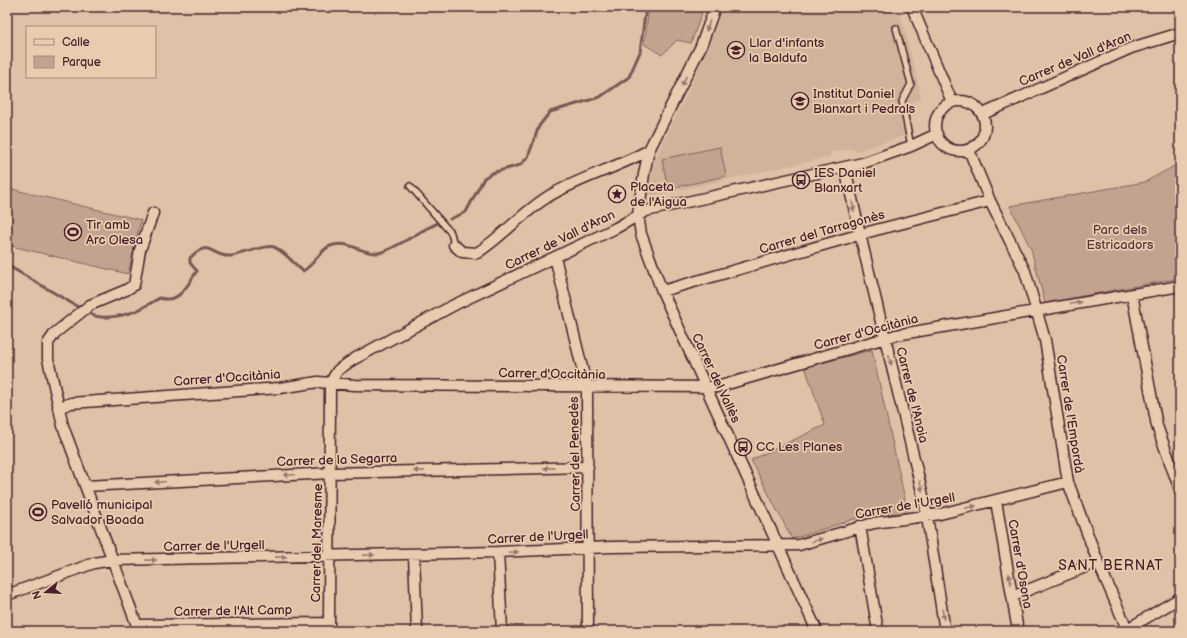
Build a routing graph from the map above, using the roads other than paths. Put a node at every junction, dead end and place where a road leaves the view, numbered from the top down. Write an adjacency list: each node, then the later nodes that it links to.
1 (715, 7): 9 (street, Carrer del Vallès, one-way to 9)
2 (912, 7): 5 (street)
3 (896, 28): 8 (lane)
4 (1180, 33): 6 (street, Carrer de Vall d'Aran)
5 (952, 102): 6 (street); 7 (street)
6 (983, 114): 10 (street)
7 (937, 134): 8 (street, Carrer de Vall d'Aran); 10 (street)
8 (911, 146): 11 (street, Carrer de Vall d'Aran)
9 (649, 150): 15 (street, Carrer del Vallès); 17 (street)
10 (969, 150): 13 (street, Carrer de l'Empordà)
11 (845, 168): 15 (street, Carrer de Vall d'Aran); 16 (street, Carrer de l'Anoia, one-way to 16)
12 (410, 186): 17 (lane)
13 (990, 201): 16 (street, Carrer del Tarragonès); 22 (street, Carrer de l'Empordà)
14 (153, 212): 27 (street)
15 (638, 215): 18 (street, Carrer de Vall d'Aran); 20 (street, Carrer del Vallès)
16 (860, 235): 20 (street, Carrer del Tarragonès); 23 (street, Carrer de l'Anoia)
17 (454, 245)
18 (555, 257): 24 (street, Carrer de Vall d'Aran); 25 (street, Carrer del Penedès)
19 (1180, 286): 21 (street, Carrer d'Occitània)
20 (662, 291): 26 (street, Carrer del Vallès)
21 (1132, 294): 22 (street, Carrer d'Occitània, one-way to 21); 32 (street)
22 (1037, 309): 23 (street, Carrer d'Occitània); 30 (street, Carrer de l'Empordà)
23 (884, 337): 26 (street, Carrer d'Occitània); 34 (street, Carrer de l'Anoia, one-way to 34)
24 (330, 383): 25 (street, Carrer d'Occitània); 27 (street, Carrer d'Occitània); 29 (street, Carrer del Maresme)
25 (587, 388): 26 (street, Carrer d'Occitània); 28 (street, Carrer del Penedès)
26 (706, 388): 36 (street, Carrer del Vallès)
27 (58, 408): 31 (street)
28 (588, 467): 29 (street, Carrer de la Segarra, one-way to 29); 37 (street, Carrer del Penedès)
29 (330, 472): 31 (street, Carrer de la Segarra, one-way to 31); 40 (street, Carrer del Maresme)
30 (1068, 482): 33 (street, Carrer de l'Urgell); 42 (street, Carrer de l'Empordà)
31 (86, 486): 41 (street)
32 (1180, 490)
33 (996, 501): 34 (street, Carrer de l'Urgell, one-way to 33); 44 (street, Carrer d'Osona, one-way to 33)
34 (928, 516): 35 (street, Carrer de l'Urgell); 54 (street, Carrer de l'Anoia, one-way to 54)
35 (860, 526): 36 (street, Carrer de l'Urgell, one-way to 35); 53 (street)
36 (779, 546): 37 (street, Carrer de l'Urgell); 52 (street, Carrer del Vallès)
37 (589, 548): 38 (street, Carrer de l'Urgell, one-way to 37); 51 (street, Carrer del Penedès)
38 (498, 552): 39 (street, Carrer de l'Urgell); 50 (street)
39 (414, 554): 40 (street, Carrer de l'Urgell, one-way to 39); 49 (street)
40 (330, 556): 41 (street, Carrer de l'Urgell, one-way to 40); 46 (street, Carrer del Maresme)
41 (112, 560): 43 (street, Carrer de l'Urgell); 47 (street)
42 (1098, 562): 44 (street); 48 (street, Carrer de l'Empordà)
43 (7, 595)
44 (1013, 596): 55 (street, Carrer d'Osona)
45 (1180, 598): 48 (street)
46 (329, 627): 47 (street, Carrer de l'Alt Camp)
47 (138, 628)
48 (1127, 630)
49 (417, 631)
50 (502, 631)
51 (588, 631)
52 (817, 631)
53 (878, 631)
54 (945, 631)
55 (1018, 631)

